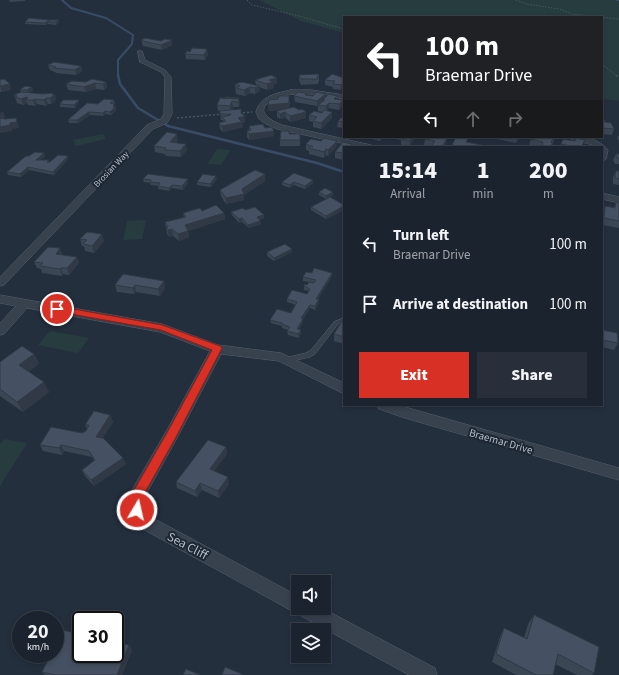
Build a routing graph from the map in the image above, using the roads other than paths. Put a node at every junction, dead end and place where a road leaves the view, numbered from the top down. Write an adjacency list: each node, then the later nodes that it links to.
1 (140, 52): 8 (street, Brosian Way)
2 (343, 97): 4 (street)
3 (574, 138): 5 (street)
4 (366, 146)
5 (601, 146)
6 (603, 196): 7 (street)
7 (619, 200)
8 (0, 283)
9 (0, 299): 10 (street)
10 (26, 303): 12 (street); 13 (street)
11 (343, 320): 14 (lane)
12 (0, 331)
13 (217, 348): 14 (street); 18 (street, Sea Cliff)
14 (287, 360): 15 (street)
15 (343, 388)
16 (387, 406): 17 (street, Braemar Drive)
17 (619, 474)
18 (291, 601)
19 (317, 615): 20 (street)
20 (428, 675)

